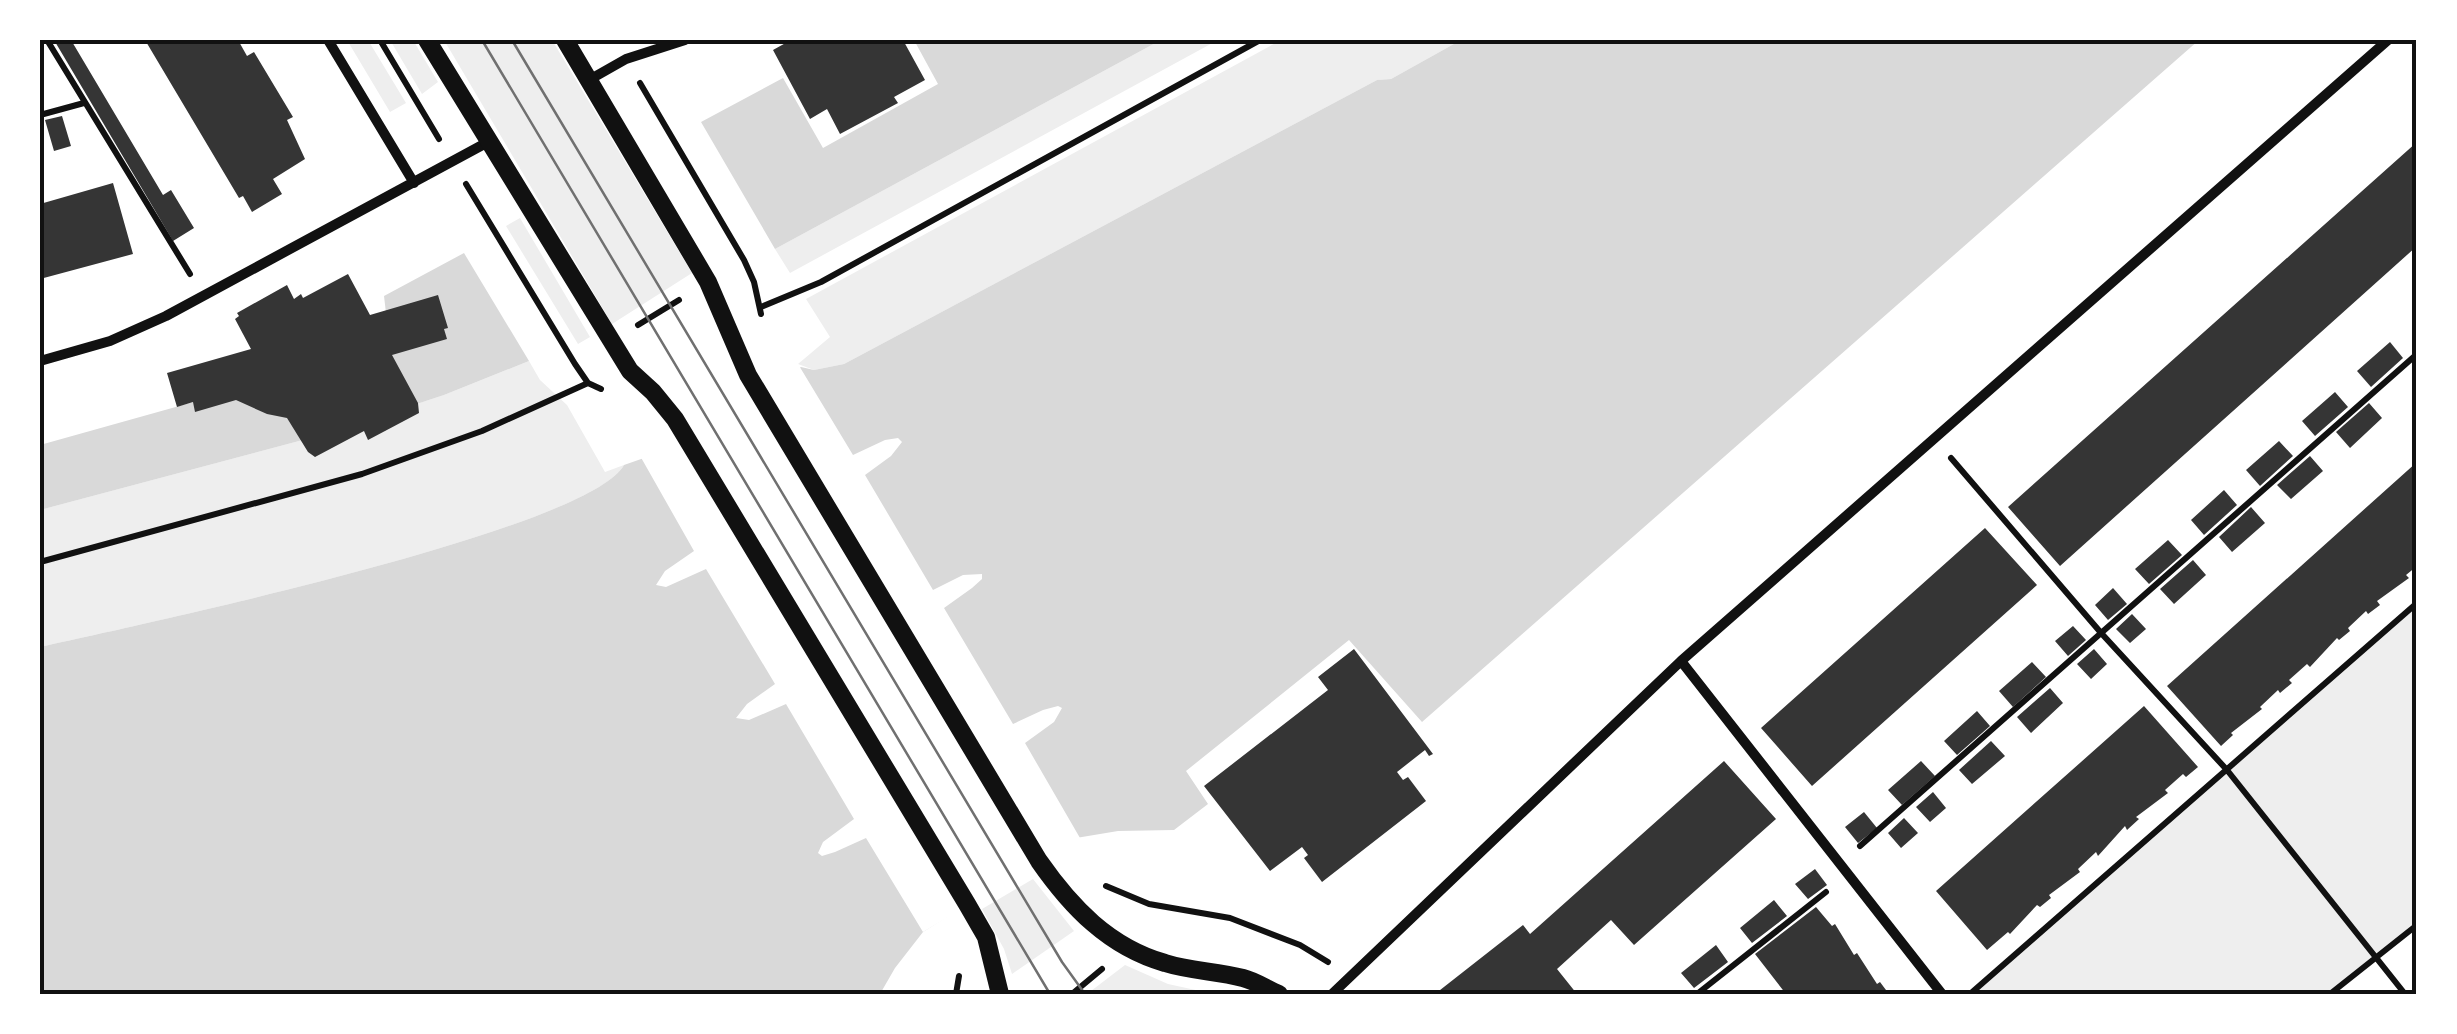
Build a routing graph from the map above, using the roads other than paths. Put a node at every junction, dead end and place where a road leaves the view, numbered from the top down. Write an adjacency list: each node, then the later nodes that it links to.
1 (328, 40): 8 (street)
2 (427, 40): 7 (street)
3 (565, 40): 6 (street)
4 (2388, 40): 10 (street)
5 (677, 42): 6 (street)
6 (589, 80): 12 (street)
7 (488, 142): 8 (street); 11 (street)
8 (414, 183): 9 (street)
9 (40, 361)
10 (1682, 661): 13 (street); 14 (street)
11 (1000, 994)
12 (1279, 994)
13 (1332, 994)
14 (1942, 994)

